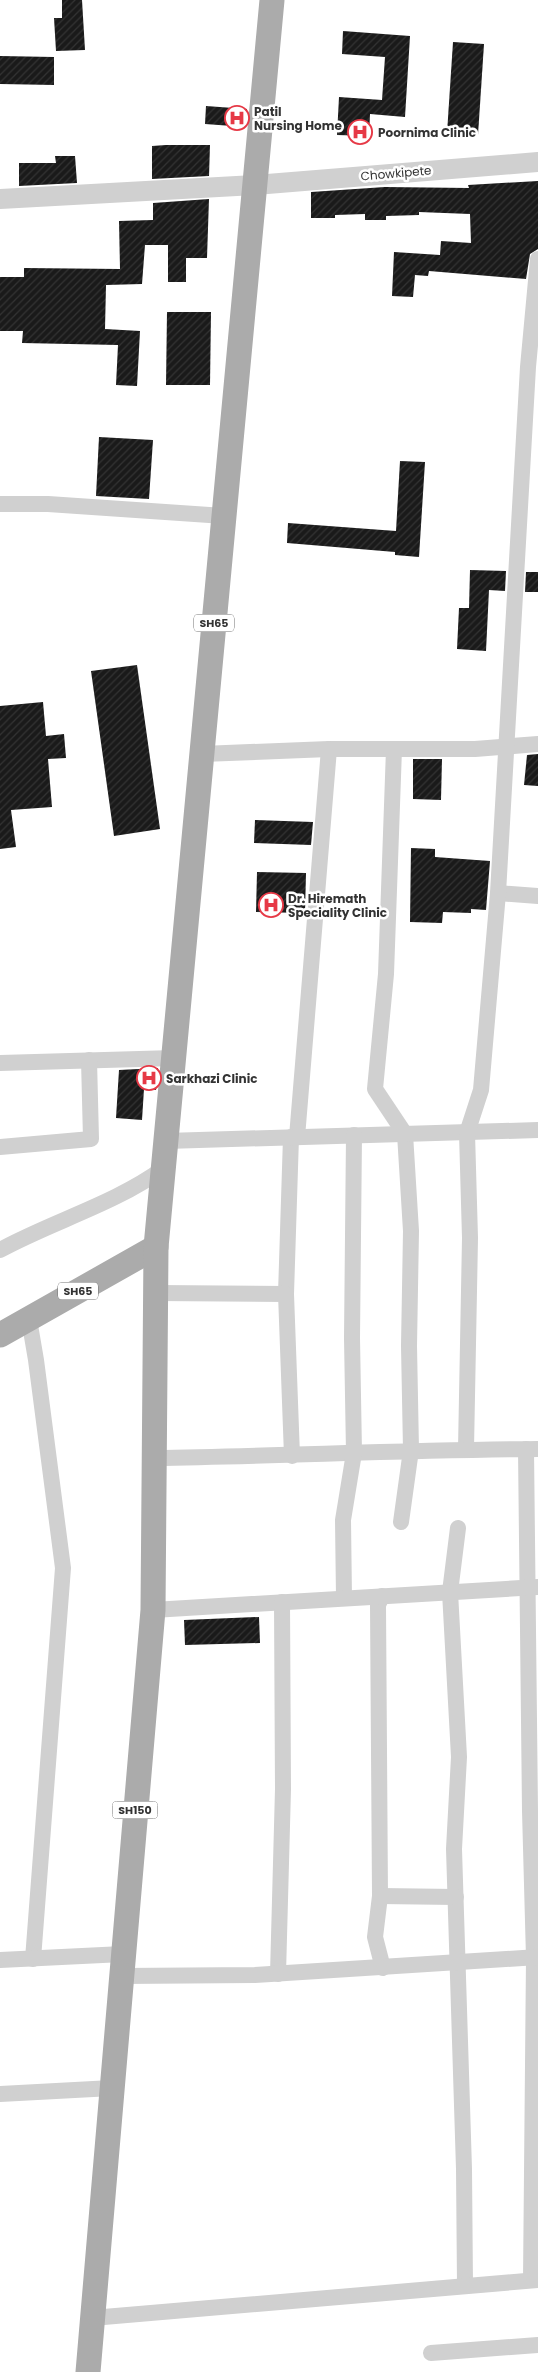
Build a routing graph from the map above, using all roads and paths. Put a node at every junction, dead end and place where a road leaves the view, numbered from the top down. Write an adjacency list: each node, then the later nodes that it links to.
1 (272, 0): 3 (main road, SH65)
2 (538, 162): 3 (street, Chowkipete)
3 (255, 185): 4 (street, Chowkipete); 7 (main road, SH65)
4 (0, 199)
5 (538, 259): 9 (street)
6 (0, 504): 7 (street)
7 (224, 516): 12 (main road, SH65)
8 (538, 744): 9 (street)
9 (506, 747): 11 (street); 13 (street)
10 (329, 749): 11 (street); 12 (street); 22 (street)
11 (394, 749): 20 (street)
12 (202, 754): 15 (main road, SH65)
13 (498, 893): 14 (street); 19 (street)
14 (538, 896)
15 (174, 1058): 16 (street); 23 (main road, SH65)
16 (89, 1060): 17 (street); 24 (street)
17 (0, 1063)
18 (538, 1130): 19 (street)
19 (467, 1133): 20 (street); 32 (street)
20 (406, 1134): 21 (street); 34 (street)
21 (354, 1135): 22 (street); 35 (street)
22 (294, 1137): 23 (street); 29 (street)
23 (166, 1141): 25 (main road, SH65)
24 (0, 1147)
25 (164, 1168): 26 (main road, SH65); 27 (street)
26 (156, 1247): 28 (main road, SH150); 30 (main road, SH65)
27 (0, 1250)
28 (156, 1293): 29 (street); 37 (main road, SH150)
29 (286, 1294): 36 (street)
30 (29, 1319): 31 (main road, SH65); 49 (street)
31 (0, 1335)
32 (466, 1449): 33 (street); 34 (street)
33 (532, 1449): 40 (street)
34 (412, 1450): 35 (street); 38 (street)
35 (354, 1453): 36 (street); 43 (street)
36 (292, 1456): 37 (street)
37 (154, 1458): 45 (main road, SH150)
38 (401, 1522)
39 (458, 1528): 41 (street)
40 (532, 1587): 41 (street); 48 (street)
41 (450, 1592): 42 (street); 47 (street)
42 (382, 1596): 43 (street); 46 (street)
43 (344, 1598): 44 (street)
44 (282, 1602): 45 (street); 54 (street)
45 (152, 1610): 52 (main road, SH150)
46 (380, 1896): 47 (street); 53 (street)
47 (456, 1897): 51 (street)
48 (536, 1958): 51 (street); 57 (street)
49 (34, 1959): 50 (street); 52 (street)
50 (0, 1960)
51 (458, 1963): 53 (street); 58 (street)
52 (122, 1965): 54 (street); 55 (main road, SH150)
53 (382, 1968): 54 (street)
54 (278, 1974)
55 (112, 2088): 56 (street); 59 (main road, SH150)
56 (0, 2094)
57 (535, 2280): 58 (street)
58 (465, 2286): 59 (street)
59 (92, 2318): 62 (main road, SH150)
60 (538, 2345): 61 (street)
61 (432, 2353)
62 (88, 2372)

